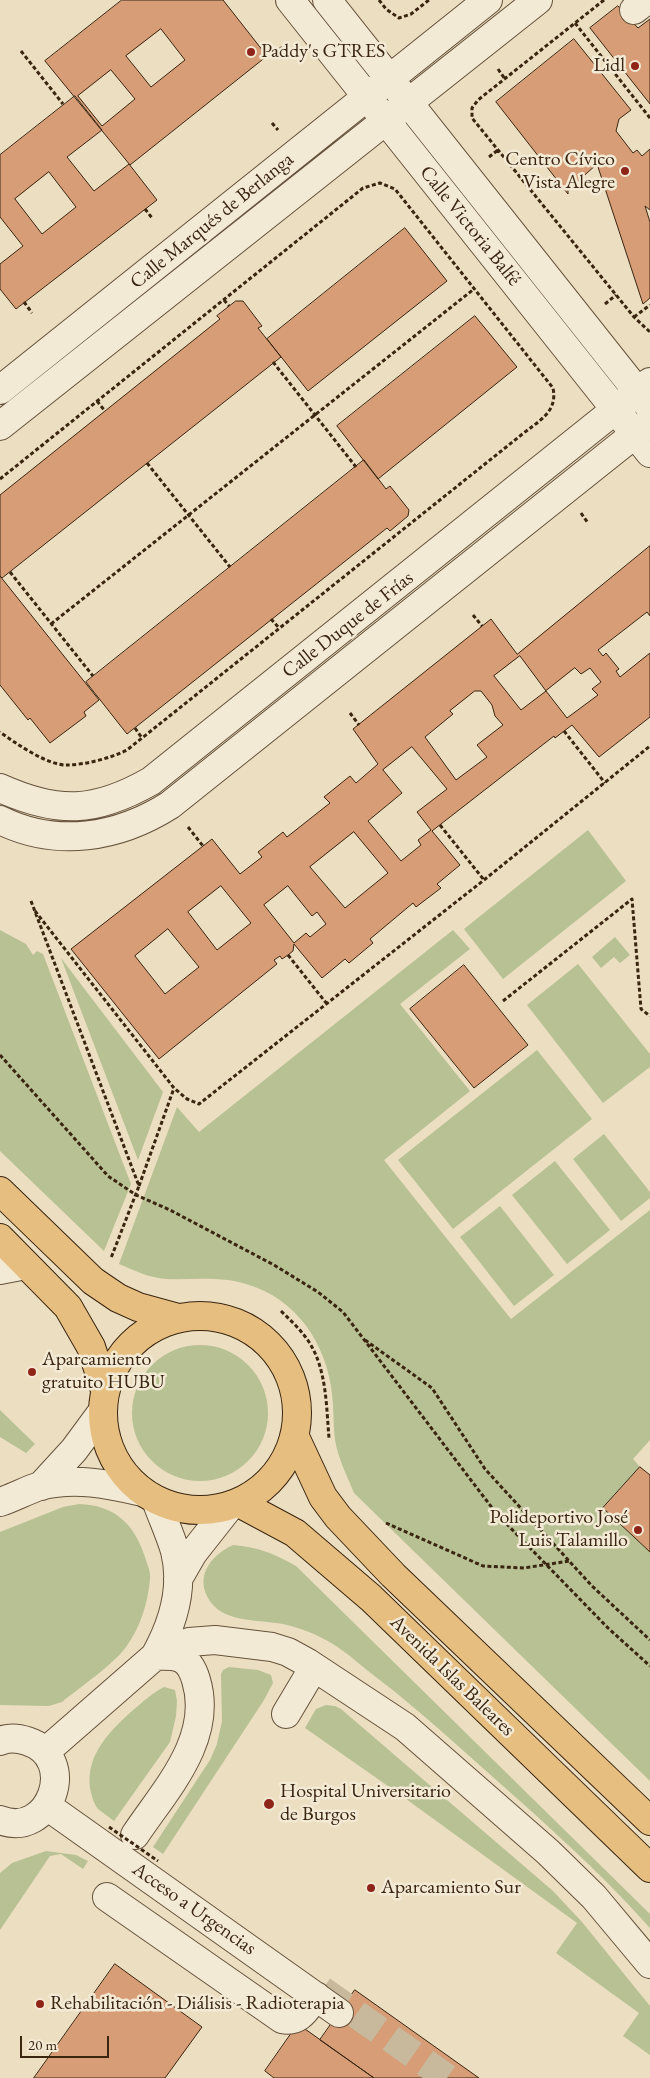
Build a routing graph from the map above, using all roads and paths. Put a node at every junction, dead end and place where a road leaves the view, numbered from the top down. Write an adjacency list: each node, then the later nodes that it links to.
1 (290, 0): 13 (street, Calle Victoria Balfé)
2 (327, 0): 11 (street, Calle Victoria Balfé)
3 (379, 0): 4 (path)
4 (429, 0)
5 (488, 0): 10 (street, Calle Marqués de Berlanga)
6 (538, 0): 14 (street, Calle Marqués de Berlanga)
7 (604, 0): 8 (path)
8 (575, 23): 16 (path); 26 (path)
9 (21, 51): 15 (path)
10 (424, 52): 11 (street); 12 (street, Calle Marqués de Berlanga)
11 (372, 57): 12 (street, Calle Victoria Balfé)
12 (390, 79): 13 (street, Calle Marqués de Berlanga); 14 (street, Calle Victoria Balfé)
13 (367, 97): 17 (street, Calle Victoria Balfé); 31 (street, Calle Marqués de Berlanga)
14 (409, 103): 17 (street, Calle Marqués de Berlanga); 30 (street, Calle Victoria Balfé)
15 (63, 104)
16 (650, 118)
17 (393, 130): 33 (street, Calle Victoria Balfé); 36 (street, Calle Marqués de Berlanga)
18 (145, 209): 19 (path)
19 (152, 218)
20 (474, 289): 21 (path); 35 (path); 45 (path)
21 (224, 300): 24 (path); 32 (path)
22 (24, 302): 25 (path)
23 (650, 305): 26 (path)
24 (229, 306)
25 (32, 313)
26 (634, 317): 27 (path)
27 (650, 332)
28 (273, 362): 35 (path)
29 (650, 368): 30 (street, Calle Duque de Frías)
30 (640, 389): 33 (street, Calle Duque de Frías)
31 (0, 390)
32 (97, 401): 34 (path); 42 (path)
33 (615, 410): 37 (street, Calle Victoria Balfé); 62 (street, Calle Duque de Frías)
34 (106, 411)
35 (315, 415): 40 (path); 43 (path)
36 (0, 426)
37 (645, 437): 41 (street, Calle Duque de Frías)
38 (650, 457): 41 (street, Calle Duque de Frías)
39 (147, 463): 43 (path)
40 (356, 467)
41 (591, 470): 63 (street, Calle Duque de Frías)
42 (0, 480)
43 (188, 515): 46 (path); 50 (path)
44 (400, 522): 45 (path)
45 (405, 528): 52 (path)
46 (230, 567)
47 (10, 572): 50 (path)
48 (473, 615): 51 (path)
49 (272, 619): 52 (path)
50 (51, 624): 53 (path)
51 (482, 626)
52 (279, 628): 59 (path)
53 (93, 676)
54 (350, 713): 55 (path)
55 (359, 725)
56 (135, 728): 59 (path)
57 (564, 731): 61 (path)
58 (0, 732): 59 (path)
59 (142, 738)
60 (650, 746): 61 (path)
61 (605, 783): 67 (path)
62 (11, 792)
63 (5, 822)
64 (440, 825): 67 (path)
65 (195, 837): 66 (path)
66 (203, 846)
67 (484, 880): 72 (path)
68 (31, 901): 69 (path)
69 (35, 911): 75 (path); 76 (path)
70 (288, 955): 72 (path)
71 (503, 1001): 73 (path)
72 (327, 1004): 75 (path)
73 (650, 1016)
74 (0, 1054): 78 (path)
75 (174, 1088): 76 (path)
76 (139, 1186): 78 (path)
77 (0, 1190): 83 (main road)
78 (136, 1195): 80 (path); 84 (path)
79 (0, 1238): 81 (main road)
80 (109, 1263)
81 (13, 1267): 85 (main road)
82 (281, 1312): 87 (path)
83 (178, 1318): 85 (main road); 86 (main road)
84 (362, 1337): 93 (path); 94 (path)
85 (104, 1401): 88 (street); 89 (main road)
86 (294, 1437): 91 (main road); 106 (main road, Avenida Islas Baleares)
87 (329, 1445)
88 (41, 1486): 89 (street); 90 (street)
89 (149, 1496): 91 (main road); 95 (street)
90 (0, 1502)
91 (234, 1505): 95 (street); 109 (main road, Avenida Islas Baleares)
92 (382, 1522): 94 (path)
93 (569, 1562): 94 (path); 97 (path)
94 (547, 1566): 99 (path)
95 (178, 1583): 96 (street); 98 (street)
96 (207, 1640): 98 (street); 100 (street)
97 (650, 1640)
98 (155, 1656): 103 (street); 108 (street)
99 (650, 1666)
100 (314, 1667): 101 (street); 112 (street)
101 (286, 1714)
102 (0, 1741): 103 (street)
103 (45, 1752): 104 (street)
104 (47, 1806): 105 (street); 107 (street, Acceso a Urgencias)
105 (0, 1820)
106 (650, 1821)
107 (105, 1835): 110 (street, Acceso a Urgencias); 110 (path, bridge)
108 (135, 1835)
109 (650, 1868)
110 (154, 1869): 113 (street, Acceso a Urgencias)
111 (108, 1897): 113 (street)
112 (650, 1964)
113 (316, 1996): 114 (street, Acceso a Urgencias)
114 (339, 2012)

